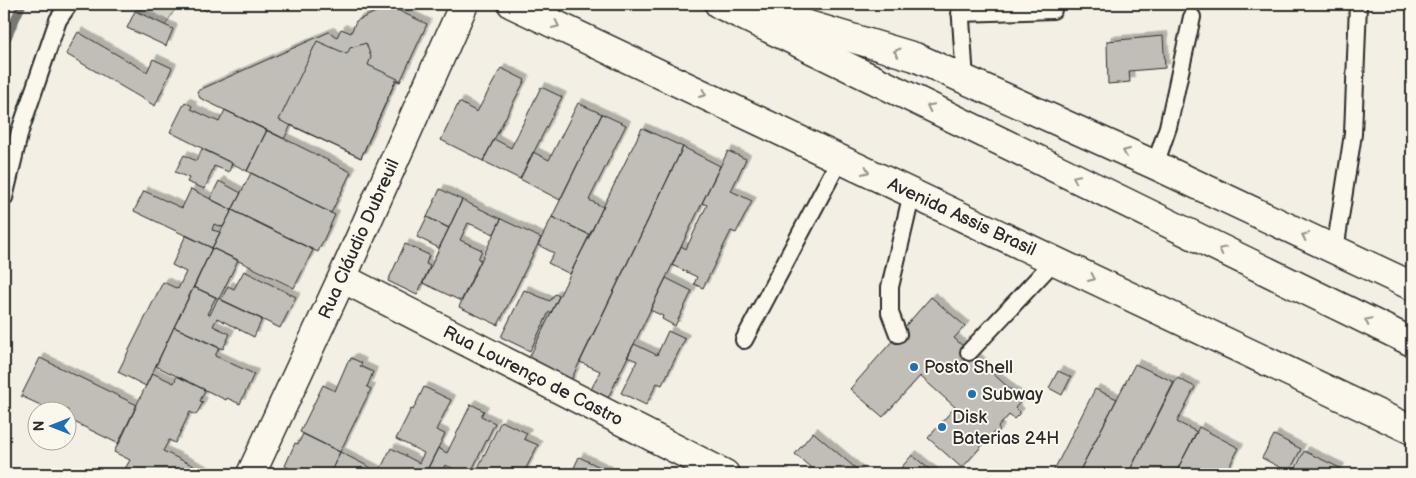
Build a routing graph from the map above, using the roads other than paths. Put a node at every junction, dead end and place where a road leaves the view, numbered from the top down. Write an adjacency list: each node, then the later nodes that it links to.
1 (69, 4): 15 (lane)
2 (464, 4): 18 (main road, Rua Cláudio Dubreuil)
3 (512, 4): 12 (main road, Avenida Assis Brasil, one-way to 12)
4 (719, 4): 22 (main road, one-way to 4)
5 (738, 4): 8 (main road)
6 (1358, 4): 16 (lane)
7 (960, 8): 9 (lane); 11 (lane)
8 (779, 10): 11 (main road, one-way to 8)
9 (1053, 10)
10 (1192, 17): 13 (lane)
11 (965, 80): 13 (main road, one-way to 11)
12 (840, 159): 14 (main road, Avenida Assis Brasil, one-way to 14); 21 (lane)
13 (1155, 165): 16 (main road, one-way to 13)
14 (912, 193): 17 (main road, Avenida Assis Brasil); 20 (lane)
15 (4, 198)
16 (1335, 250): 19 (main road)
17 (1055, 260): 23 (lane); 24 (main road, Avenida Assis Brasil, one-way to 24)
18 (342, 278): 25 (main road, Rua Cláudio Dubreuil); 26 (main road, Rua Lourenço de Castro)
19 (1412, 286)
20 (898, 334)
21 (744, 340)
22 (1412, 342)
23 (969, 352)
24 (1412, 430)
25 (251, 474)
26 (725, 474)

